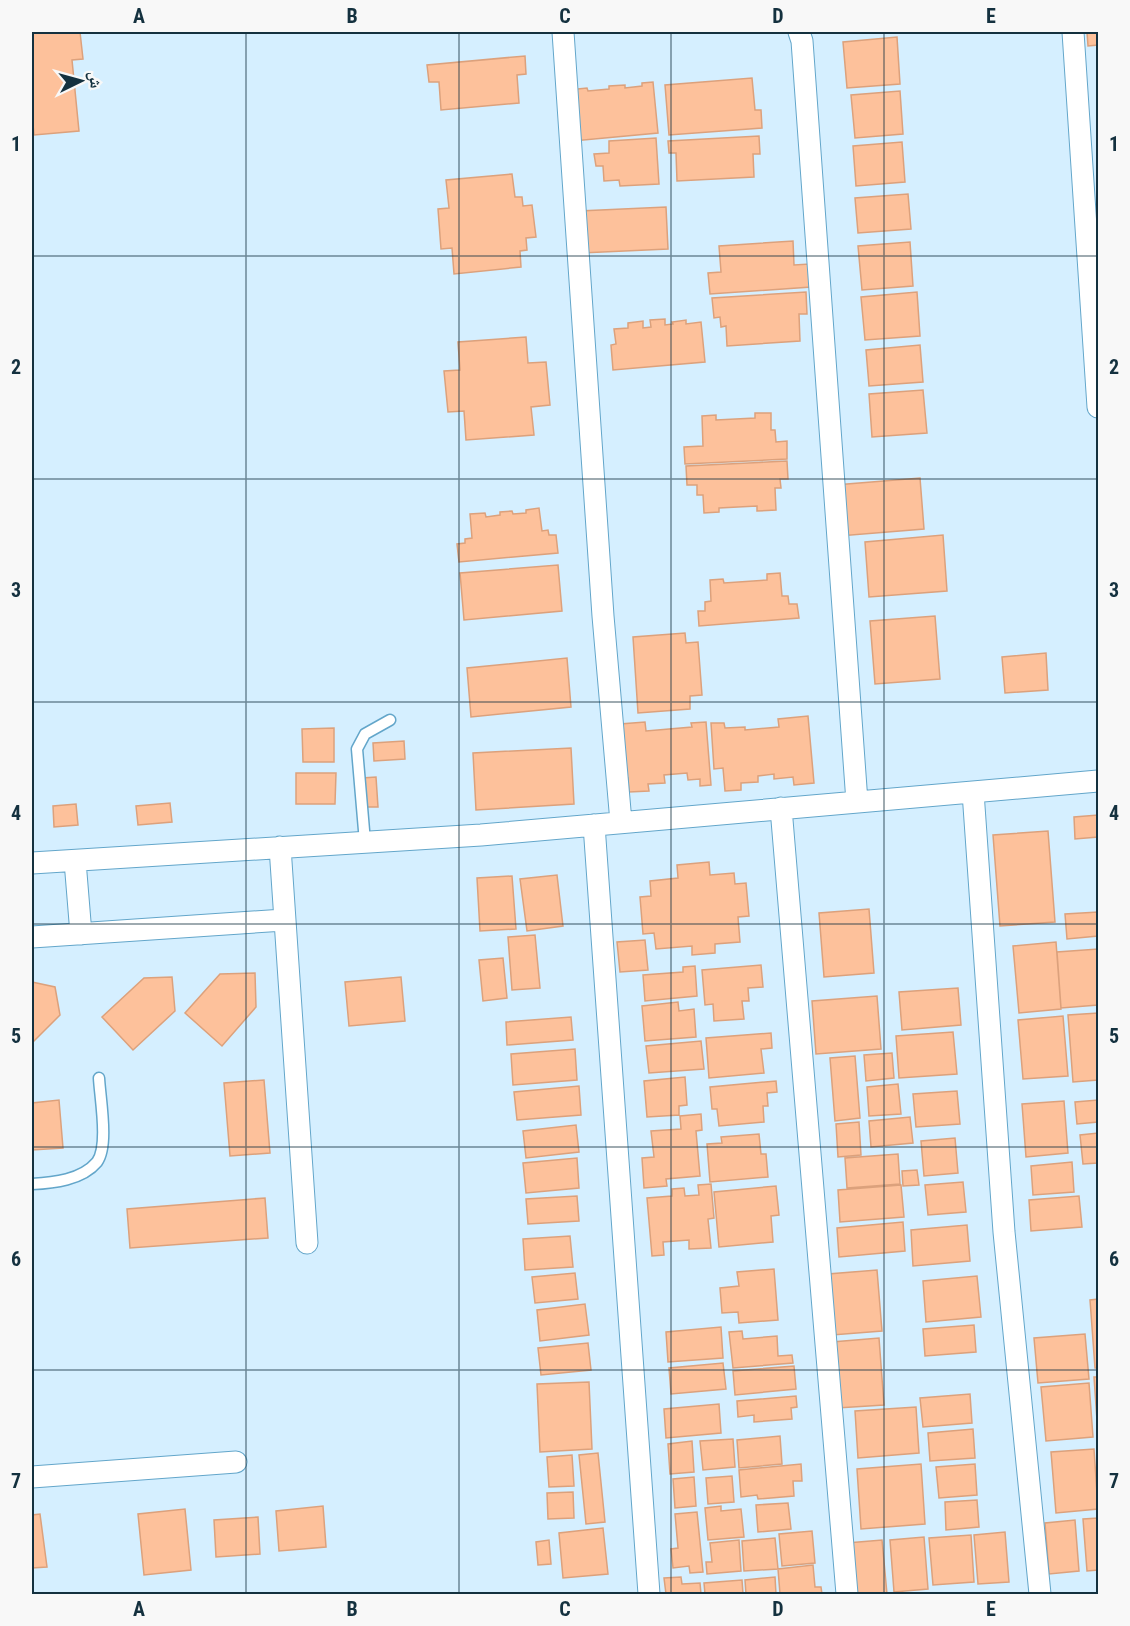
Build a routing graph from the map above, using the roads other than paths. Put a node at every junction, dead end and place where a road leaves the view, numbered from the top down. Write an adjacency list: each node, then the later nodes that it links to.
1 (563, 32): 10 (street)
2 (799, 32): 8 (street)
3 (1073, 32): 4 (street)
4 (1098, 406)
5 (390, 720): 12 (lane)
6 (1098, 781): 7 (street)
7 (973, 792): 8 (street); 26 (street)
8 (857, 802): 9 (street)
9 (781, 808): 10 (street); 25 (street)
10 (621, 822): 11 (street)
11 (594, 825): 12 (street); 24 (street)
12 (365, 842): 13 (street)
13 (280, 847): 14 (street); 16 (street)
14 (75, 861): 15 (street); 17 (street)
15 (32, 863)
16 (284, 920): 17 (street); 21 (street)
17 (81, 934): 18 (street)
18 (32, 937)
19 (99, 1078): 20 (lane)
20 (32, 1184)
21 (306, 1243)
22 (236, 1462): 23 (street)
23 (32, 1478)
24 (649, 1594)
25 (847, 1594)
26 (1040, 1594)

